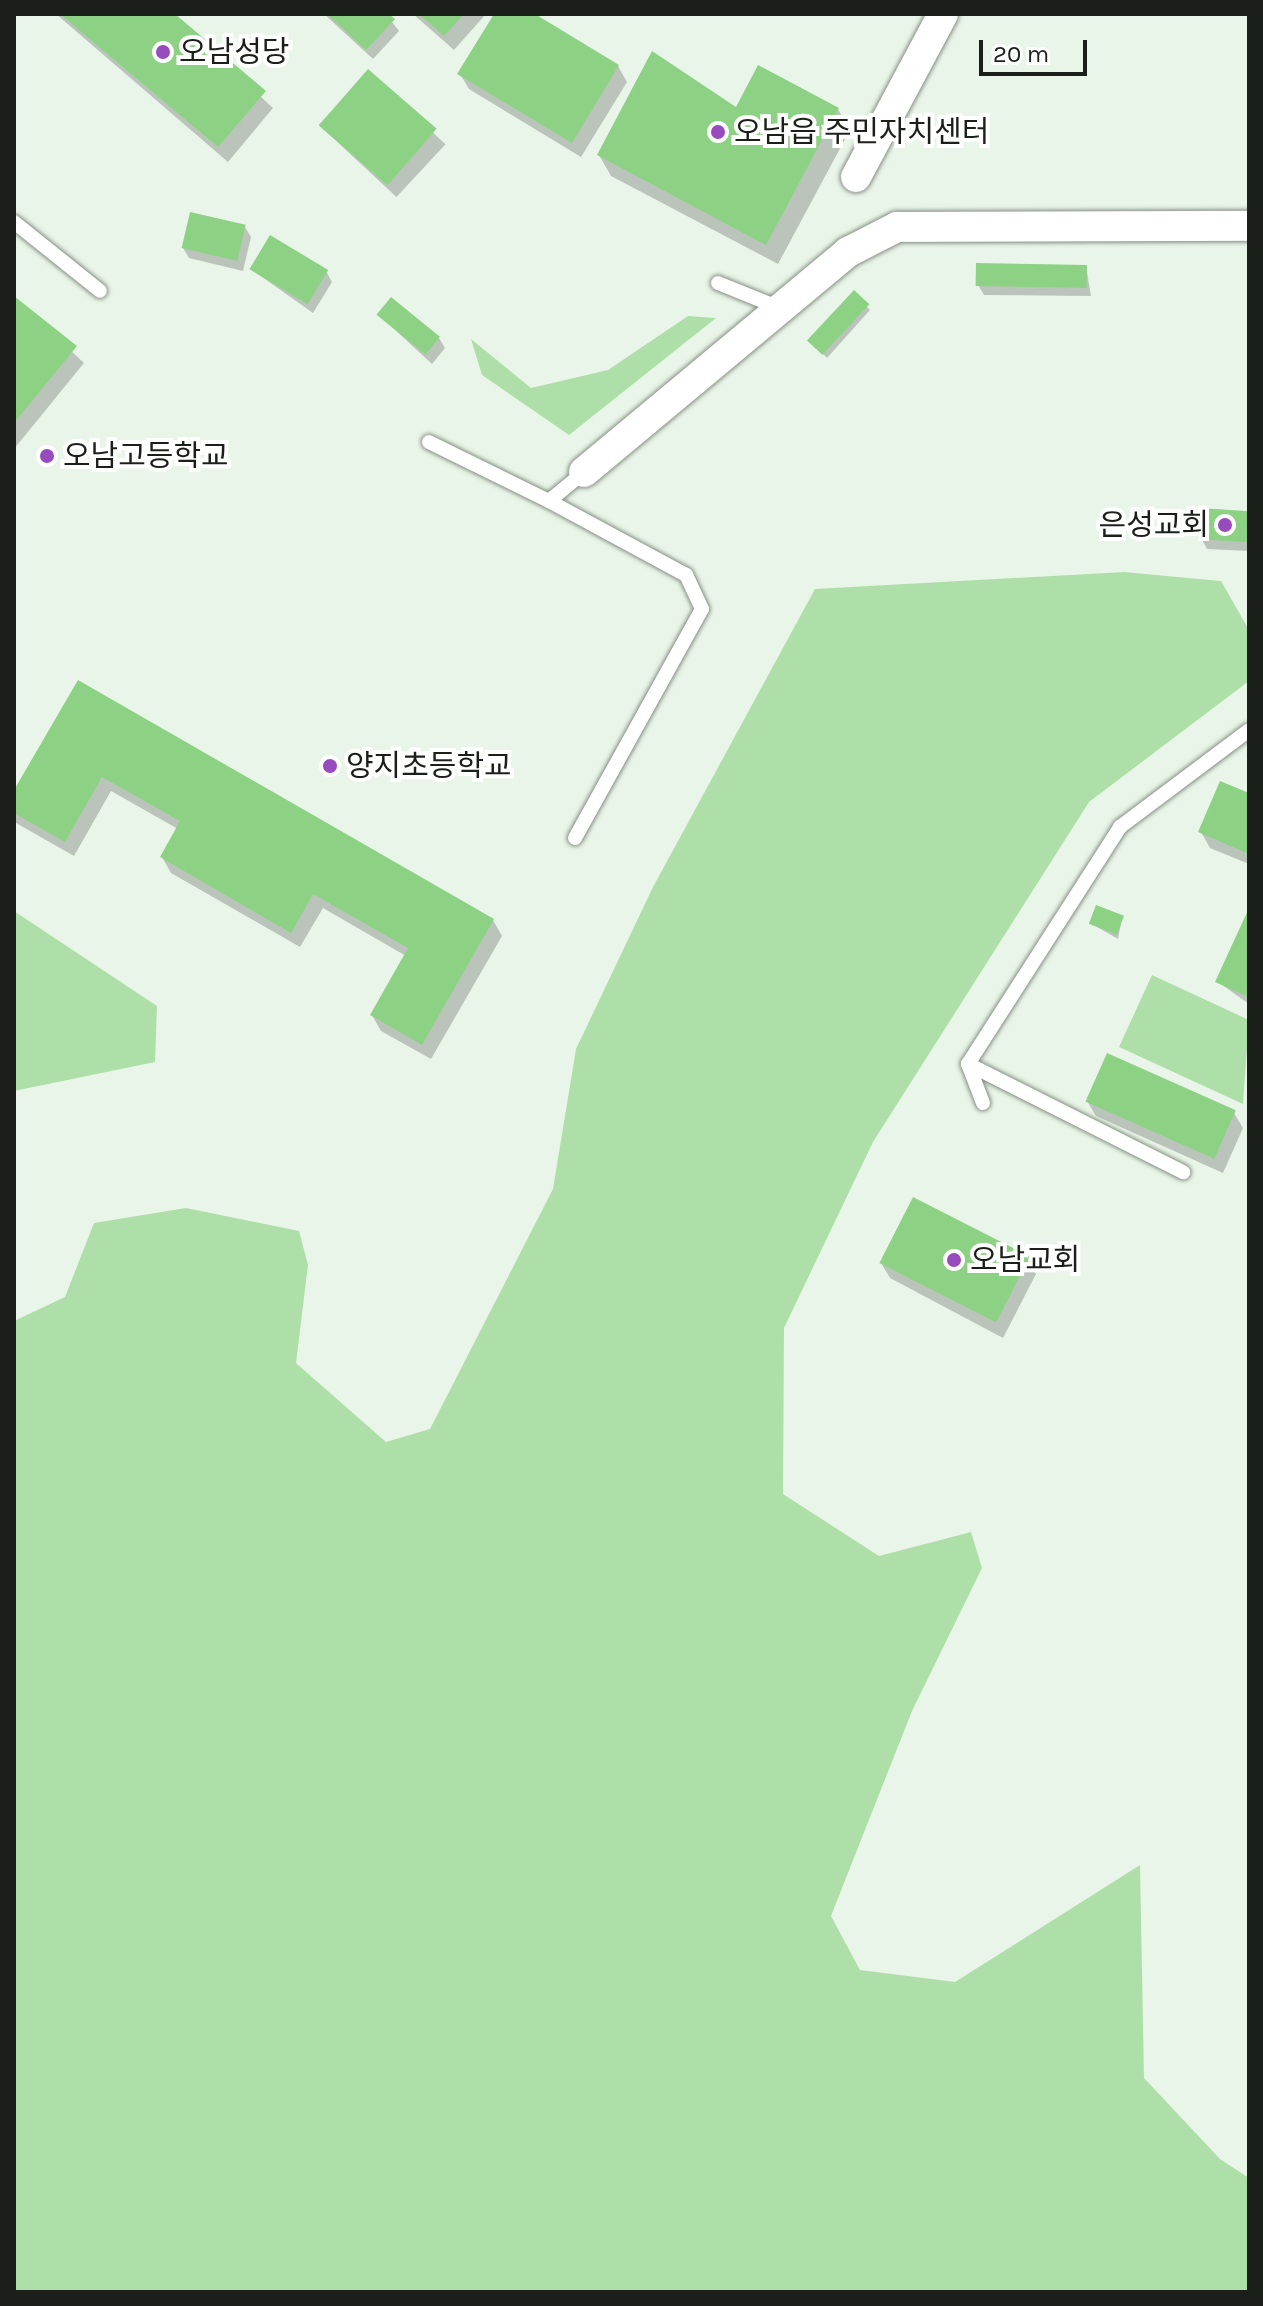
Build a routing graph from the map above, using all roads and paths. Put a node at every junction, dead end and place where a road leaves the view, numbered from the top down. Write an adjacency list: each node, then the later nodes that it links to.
1 (943, 14): 2 (street)
2 (856, 177)
3 (14, 222): 6 (lane)
4 (1249, 226): 7 (street)
5 (718, 283): 7 (lane)
6 (100, 291)
7 (781, 308): 9 (street)
8 (429, 442): 10 (lane)
9 (584, 472): 10 (lane)
10 (549, 501): 12 (lane)
11 (1249, 730): 13 (lane)
12 (575, 838)
13 (968, 1064): 14 (lane); 15 (lane)
14 (983, 1103)
15 (1183, 1172)

